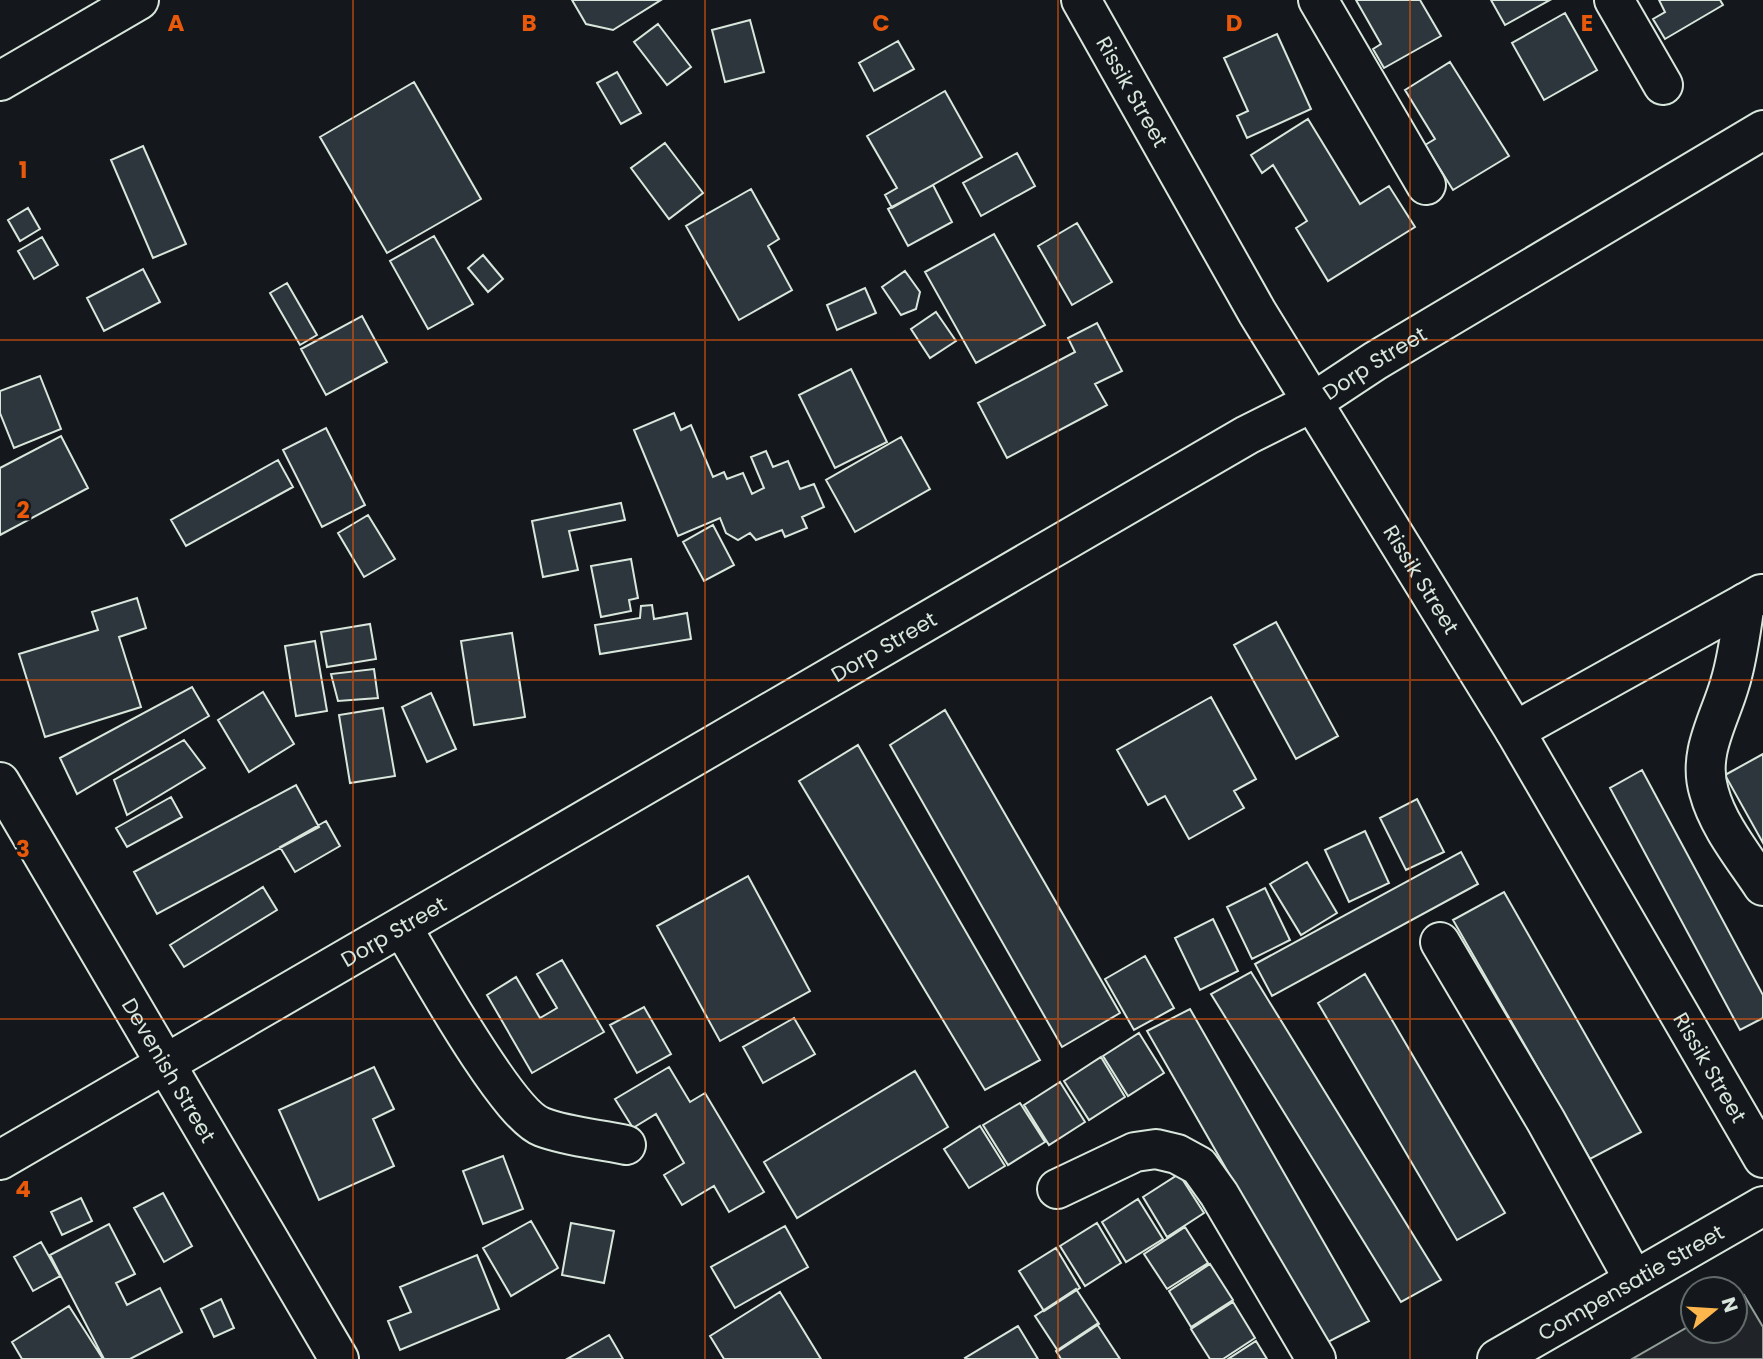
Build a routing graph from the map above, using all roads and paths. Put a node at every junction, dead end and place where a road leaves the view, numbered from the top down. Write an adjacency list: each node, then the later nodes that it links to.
1 (139, 0): 5 (street)
2 (1081, 0): 9 (street, Rissik Street)
3 (1318, 0): 8 (street)
4 (1614, 0): 6 (street)
5 (0, 81)
6 (1663, 85)
7 (1763, 130): 9 (street, Dorp Street)
8 (1426, 185)
9 (1313, 402): 11 (street, Rissik Street); 14 (street, Dorp Street)
10 (1754, 598): 11 (street); 13 (street)
11 (1515, 731): 18 (street, Rissik Street)
12 (0, 782): 16 (street, Devenish Street)
13 (1763, 886)
14 (402, 927): 16 (street, Dorp Street); 17 (street)
15 (1440, 942): 22 (street)
16 (167, 1063): 19 (street, Dorp Street); 23 (street, Devenish Street)
17 (626, 1145)
18 (1763, 1158)
19 (0, 1160)
20 (1057, 1189): 24 (street)
21 (1763, 1206): 22 (street, Compensatie Street)
22 (1634, 1280): 25 (street, Compensatie Street)
23 (339, 1359)
24 (1316, 1359)
25 (1497, 1359)

